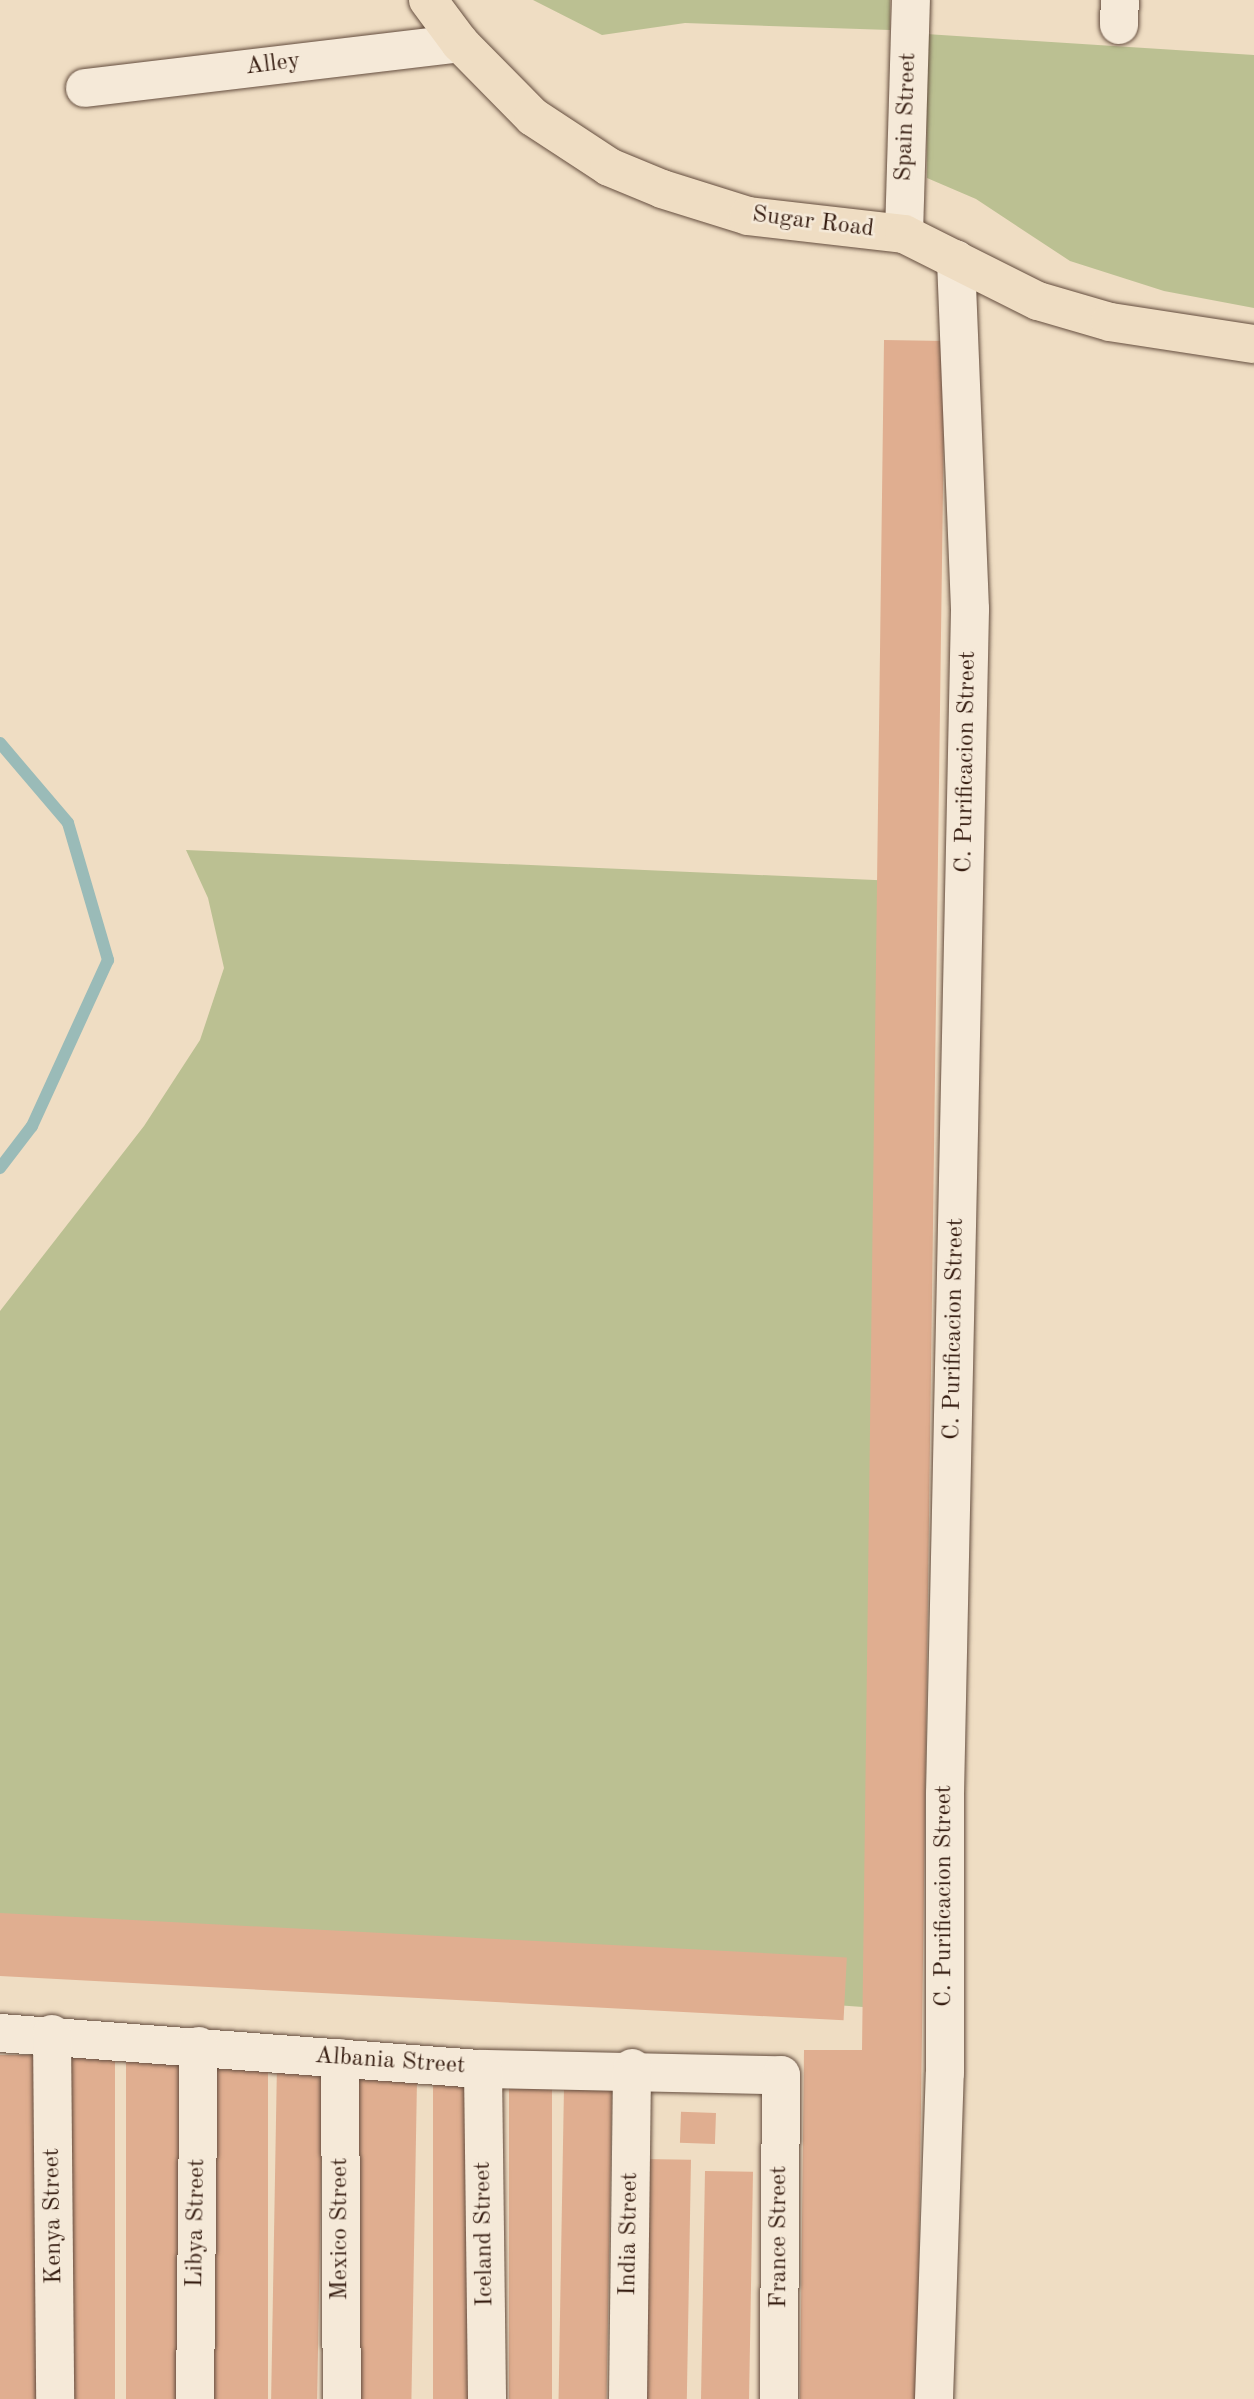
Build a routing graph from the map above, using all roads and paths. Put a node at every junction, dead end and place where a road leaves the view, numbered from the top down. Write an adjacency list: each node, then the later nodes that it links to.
1 (428, 0): 3 (main road, Sugar Road)
2 (911, 0): 5 (street, Spain Street)
3 (460, 43): 4 (street, Alley); 5 (main road, Sugar Road)
4 (85, 88)
5 (904, 234): 6 (main road, Sugar Road)
6 (956, 258): 7 (main road, Sugar Road); 21 (street, C. Purificacion Street)
7 (1254, 344)
8 (0, 2033): 9 (street, Albania Street)
9 (52, 2034): 10 (street, Albania Street); 15 (street, Kenya Street)
10 (199, 2046): 11 (street, Albania Street); 16 (street, Libya Street)
11 (340, 2058): 13 (street, Albania Street); 17 (street, Mexico Street)
12 (632, 2068): 13 (street, Albania Street); 14 (street, Albania Street); 19 (street, India Street)
13 (483, 2069): 18 (street, Iceland Street)
14 (781, 2075): 20 (street, France Street)
15 (55, 2399)
16 (195, 2399)
17 (342, 2399)
18 (487, 2399)
19 (628, 2399)
20 (779, 2399)
21 (934, 2399)

